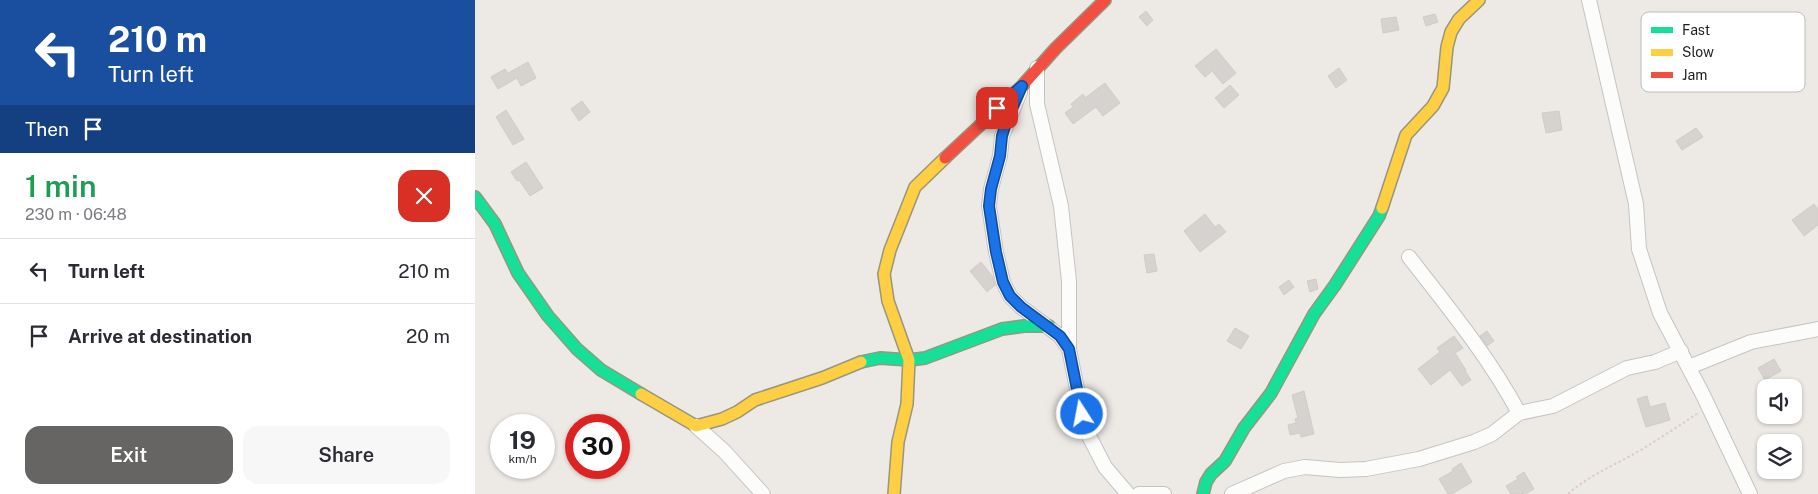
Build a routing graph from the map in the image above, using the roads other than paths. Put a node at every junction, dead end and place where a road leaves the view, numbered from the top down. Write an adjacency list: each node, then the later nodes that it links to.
1 (1105, 0): 4 (street)
2 (1479, 0): 21 (street)
3 (1589, 0): 11 (street)
4 (1037, 68): 5 (street); 10 (street)
5 (1022, 86): 8 (street); 12 (street)
6 (475, 197): 15 (street)
7 (1409, 256): 14 (street)
8 (1049, 326): 10 (street); 12 (street)
9 (1818, 329): 13 (street)
10 (1069, 349): 18 (street)
11 (1681, 351): 13 (street); 14 (street)
12 (909, 360): 15 (street); 17 (street)
13 (1689, 367): 23 (street)
14 (1519, 413): 22 (street)
15 (696, 426): 16 (street)
16 (763, 494)
17 (894, 494)
18 (1128, 494)
19 (1139, 494): 20 (street)
20 (1164, 494)
21 (1203, 494)
22 (1232, 494)
23 (1750, 494)

